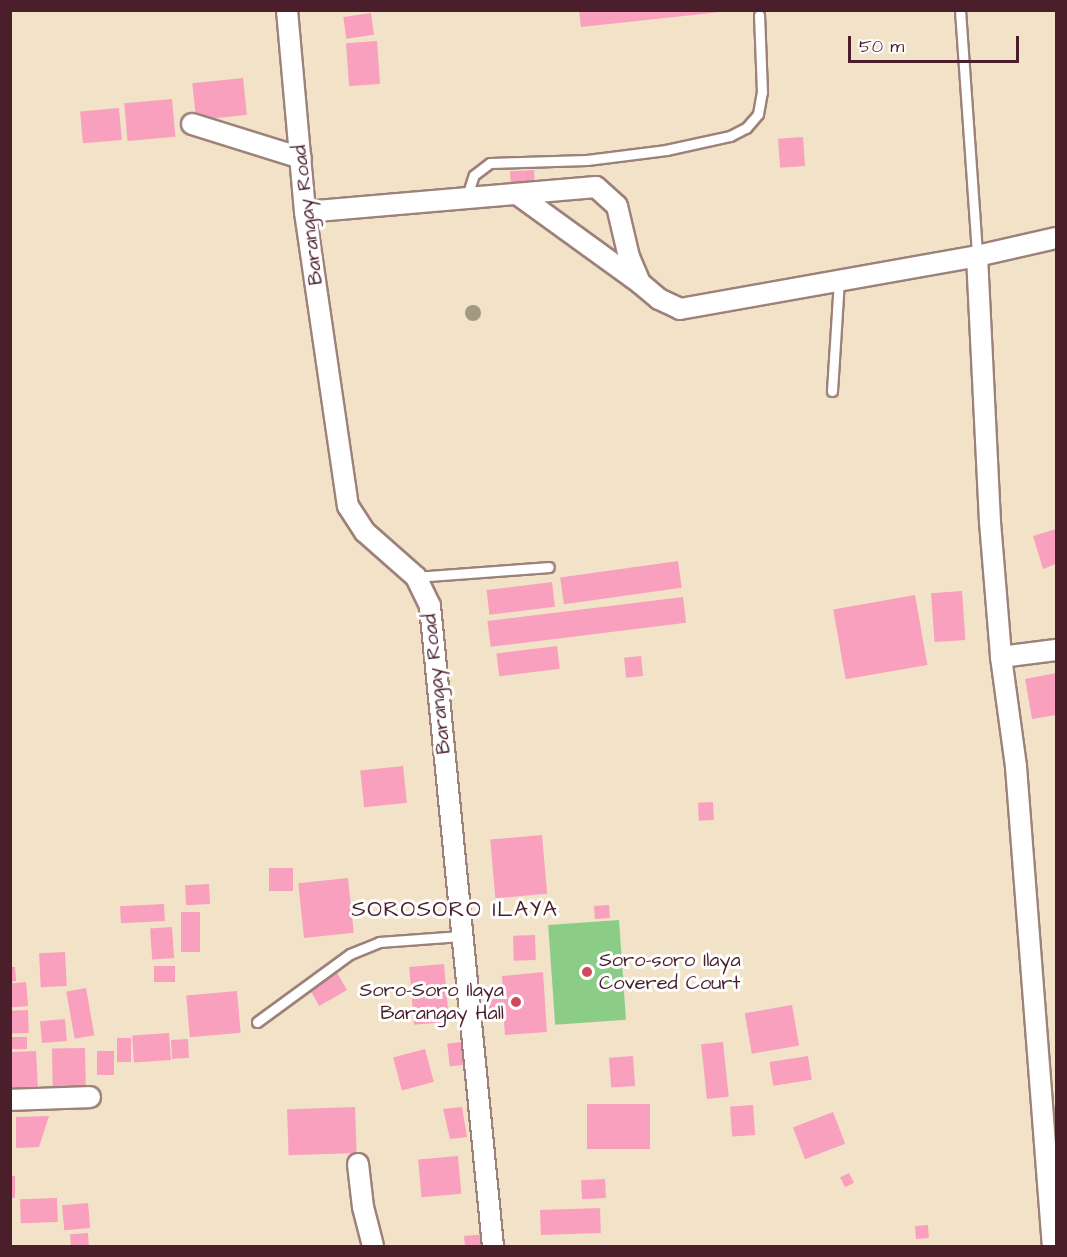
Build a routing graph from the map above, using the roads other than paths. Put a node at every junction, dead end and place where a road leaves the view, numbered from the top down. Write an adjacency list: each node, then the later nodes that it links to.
1 (287, 10): 5 (street, Barangay Road)
2 (960, 10): 10 (lane)
3 (759, 15): 7 (lane)
4 (192, 124): 5 (street)
5 (301, 158): 8 (street, Barangay Road)
6 (517, 194): 7 (street); 12 (street); 12 (street)
7 (466, 199): 8 (street)
8 (305, 212): 15 (street, Barangay Road)
9 (1056, 238): 10 (street)
10 (977, 256): 11 (street); 17 (street)
11 (839, 281): 12 (street); 13 (lane)
12 (640, 283)
13 (832, 391)
14 (549, 567): 15 (lane)
15 (416, 577): 18 (street, Barangay Road)
16 (1056, 650): 17 (street)
17 (1001, 657): 25 (street)
18 (461, 936): 19 (lane); 24 (street, Barangay Road)
19 (257, 1022)
20 (90, 1097): 21 (street)
21 (10, 1100)
22 (358, 1164): 23 (street)
23 (373, 1246)
24 (493, 1246)
25 (1053, 1246)

